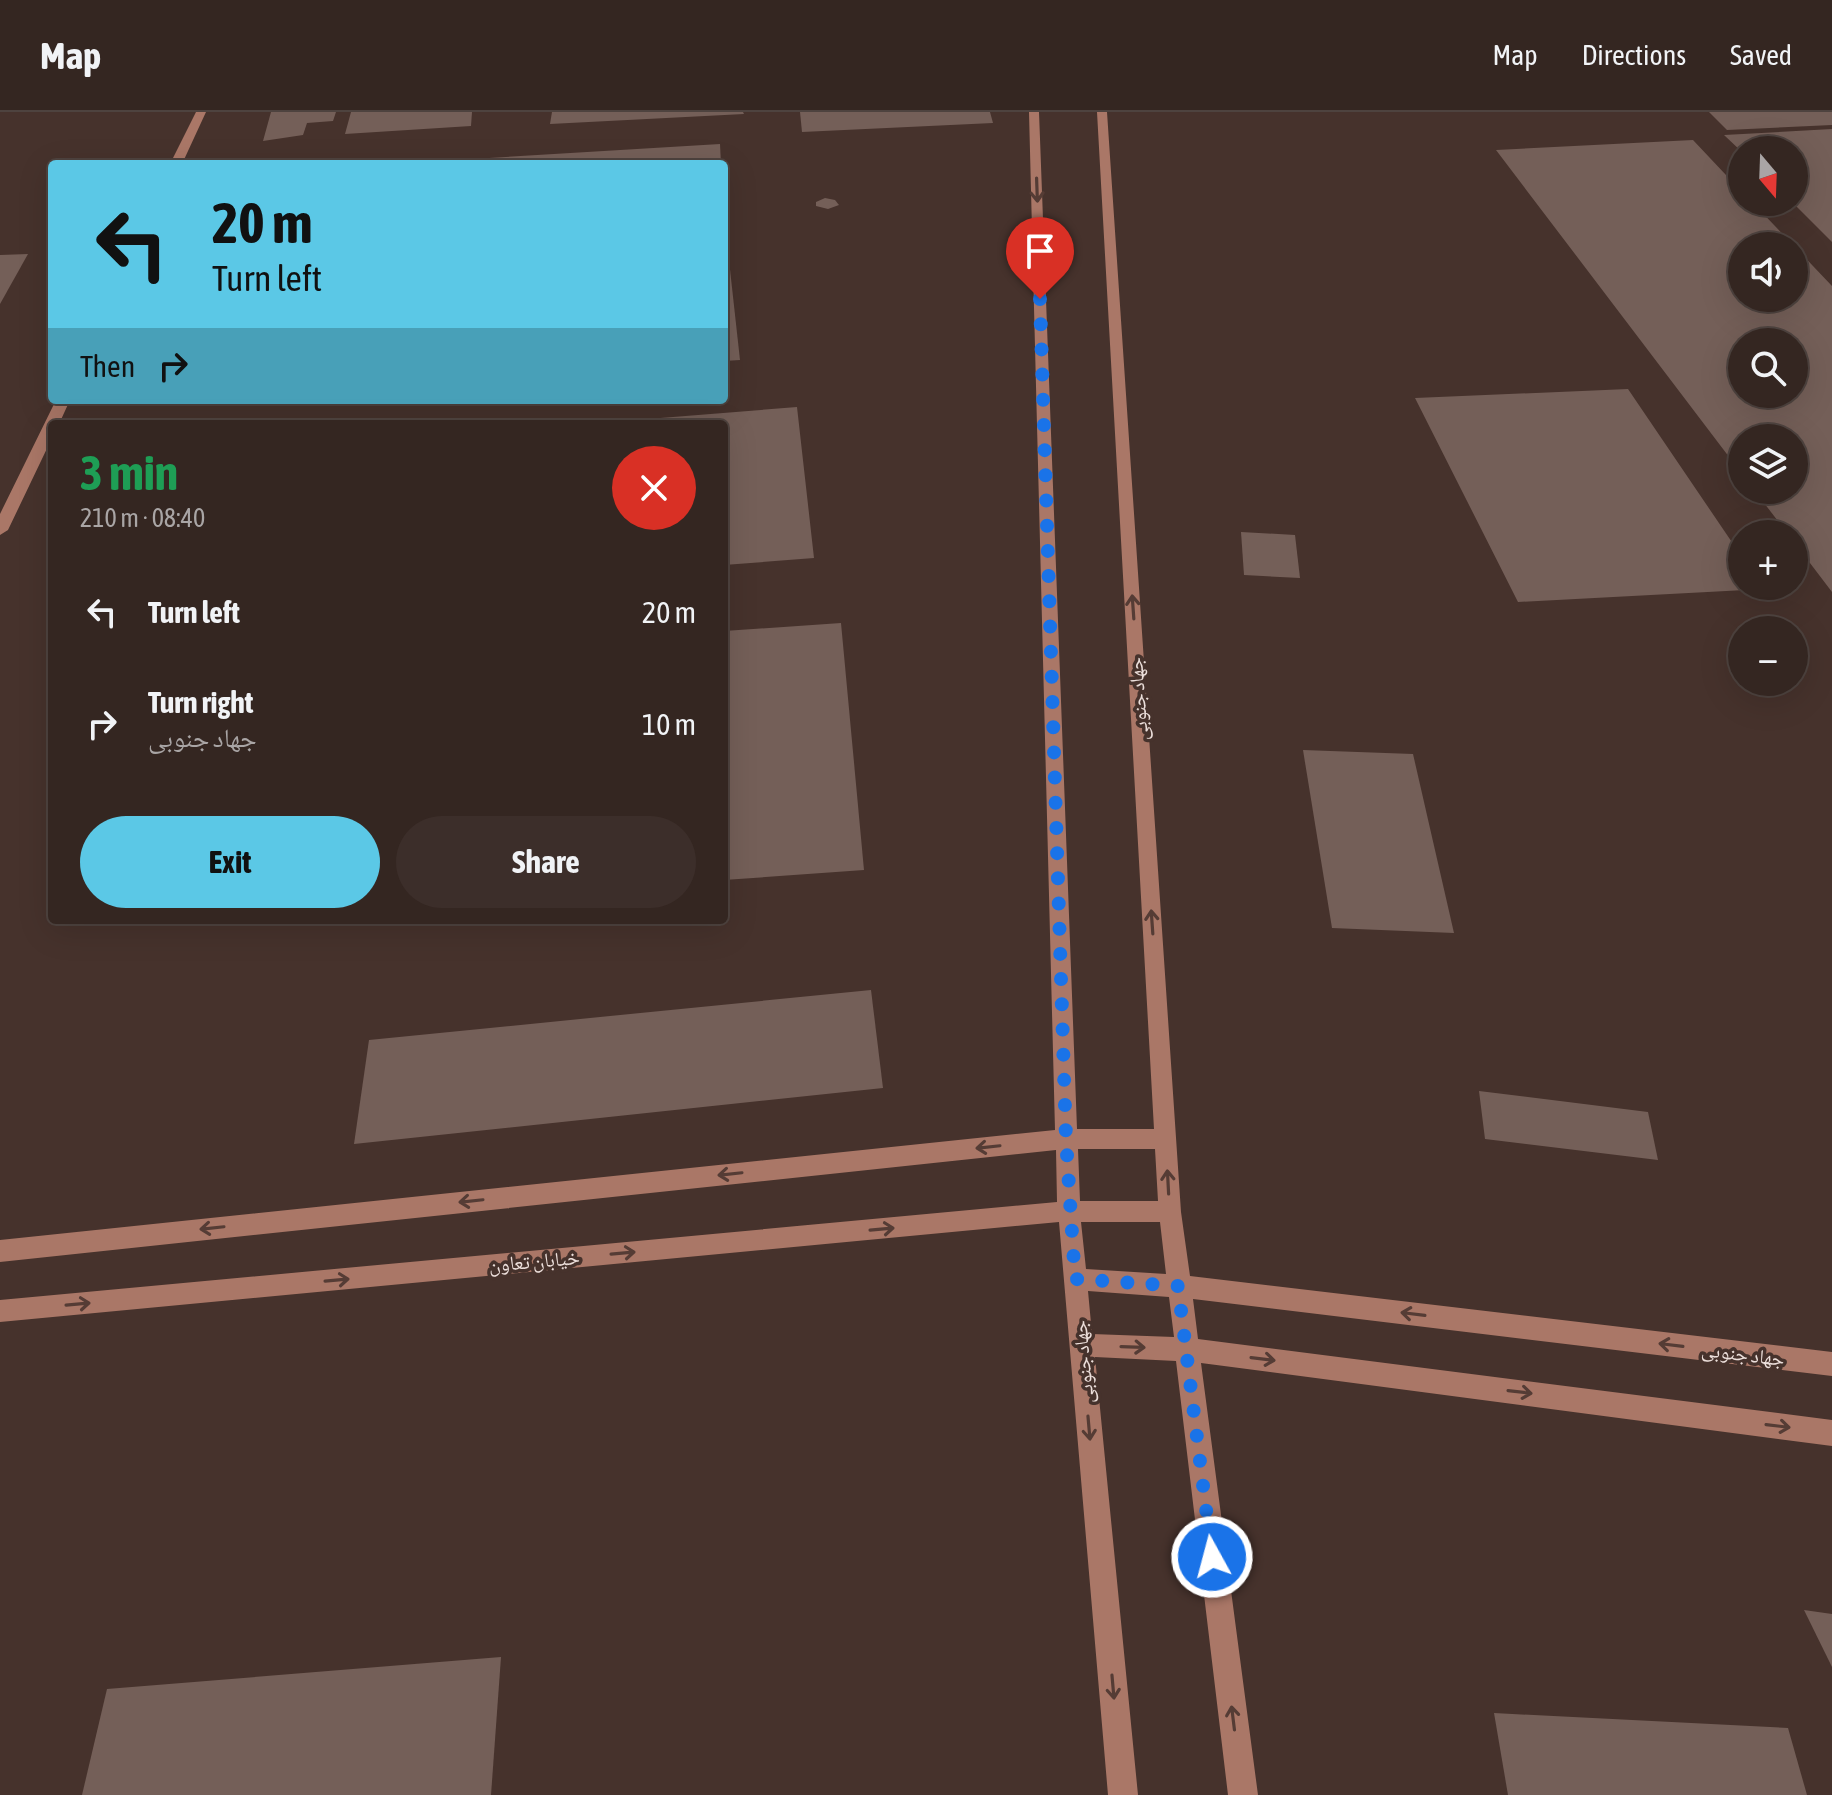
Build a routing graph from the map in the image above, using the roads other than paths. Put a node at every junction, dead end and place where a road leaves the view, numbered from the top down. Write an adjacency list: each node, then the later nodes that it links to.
1 (201, 112): 4 (street)
2 (1034, 112): 7 (street, جهاد جنوبی, one-way to 7)
3 (1102, 112): 8 (street, جهاد جنوبی, one-way to 3)
4 (178, 160)
5 (48, 431): 6 (street)
6 (0, 530)
7 (1066, 1139): 8 (street); 9 (street, جهاد جنوبی); 11 (street, one-way to 11)
8 (1165, 1139): 10 (street, جهاد جنوبی, one-way to 8)
9 (1069, 1211): 10 (street, خیابان تعاون); 12 (street, جهاد جنوبی); 14 (street, خیابان تعاون, one-way to 9)
10 (1170, 1212): 13 (street, جهاد جنوبی)
11 (0, 1251)
12 (1075, 1279): 13 (street); 15 (street, جهاد جنوبی)
13 (1178, 1286): 16 (street, جهاد جنوبی); 17 (street, جهاد جنوبی, one-way to 13)
14 (0, 1311)
15 (1082, 1345): 16 (street, one-way to 16); 19 (street, جهاد جنوبی, one-way to 19)
16 (1185, 1349): 18 (street, one-way to 18); 20 (street, جهاد جنوبی, one-way to 16)
17 (1832, 1364)
18 (1832, 1433)
19 (1123, 1795)
20 (1243, 1795)

